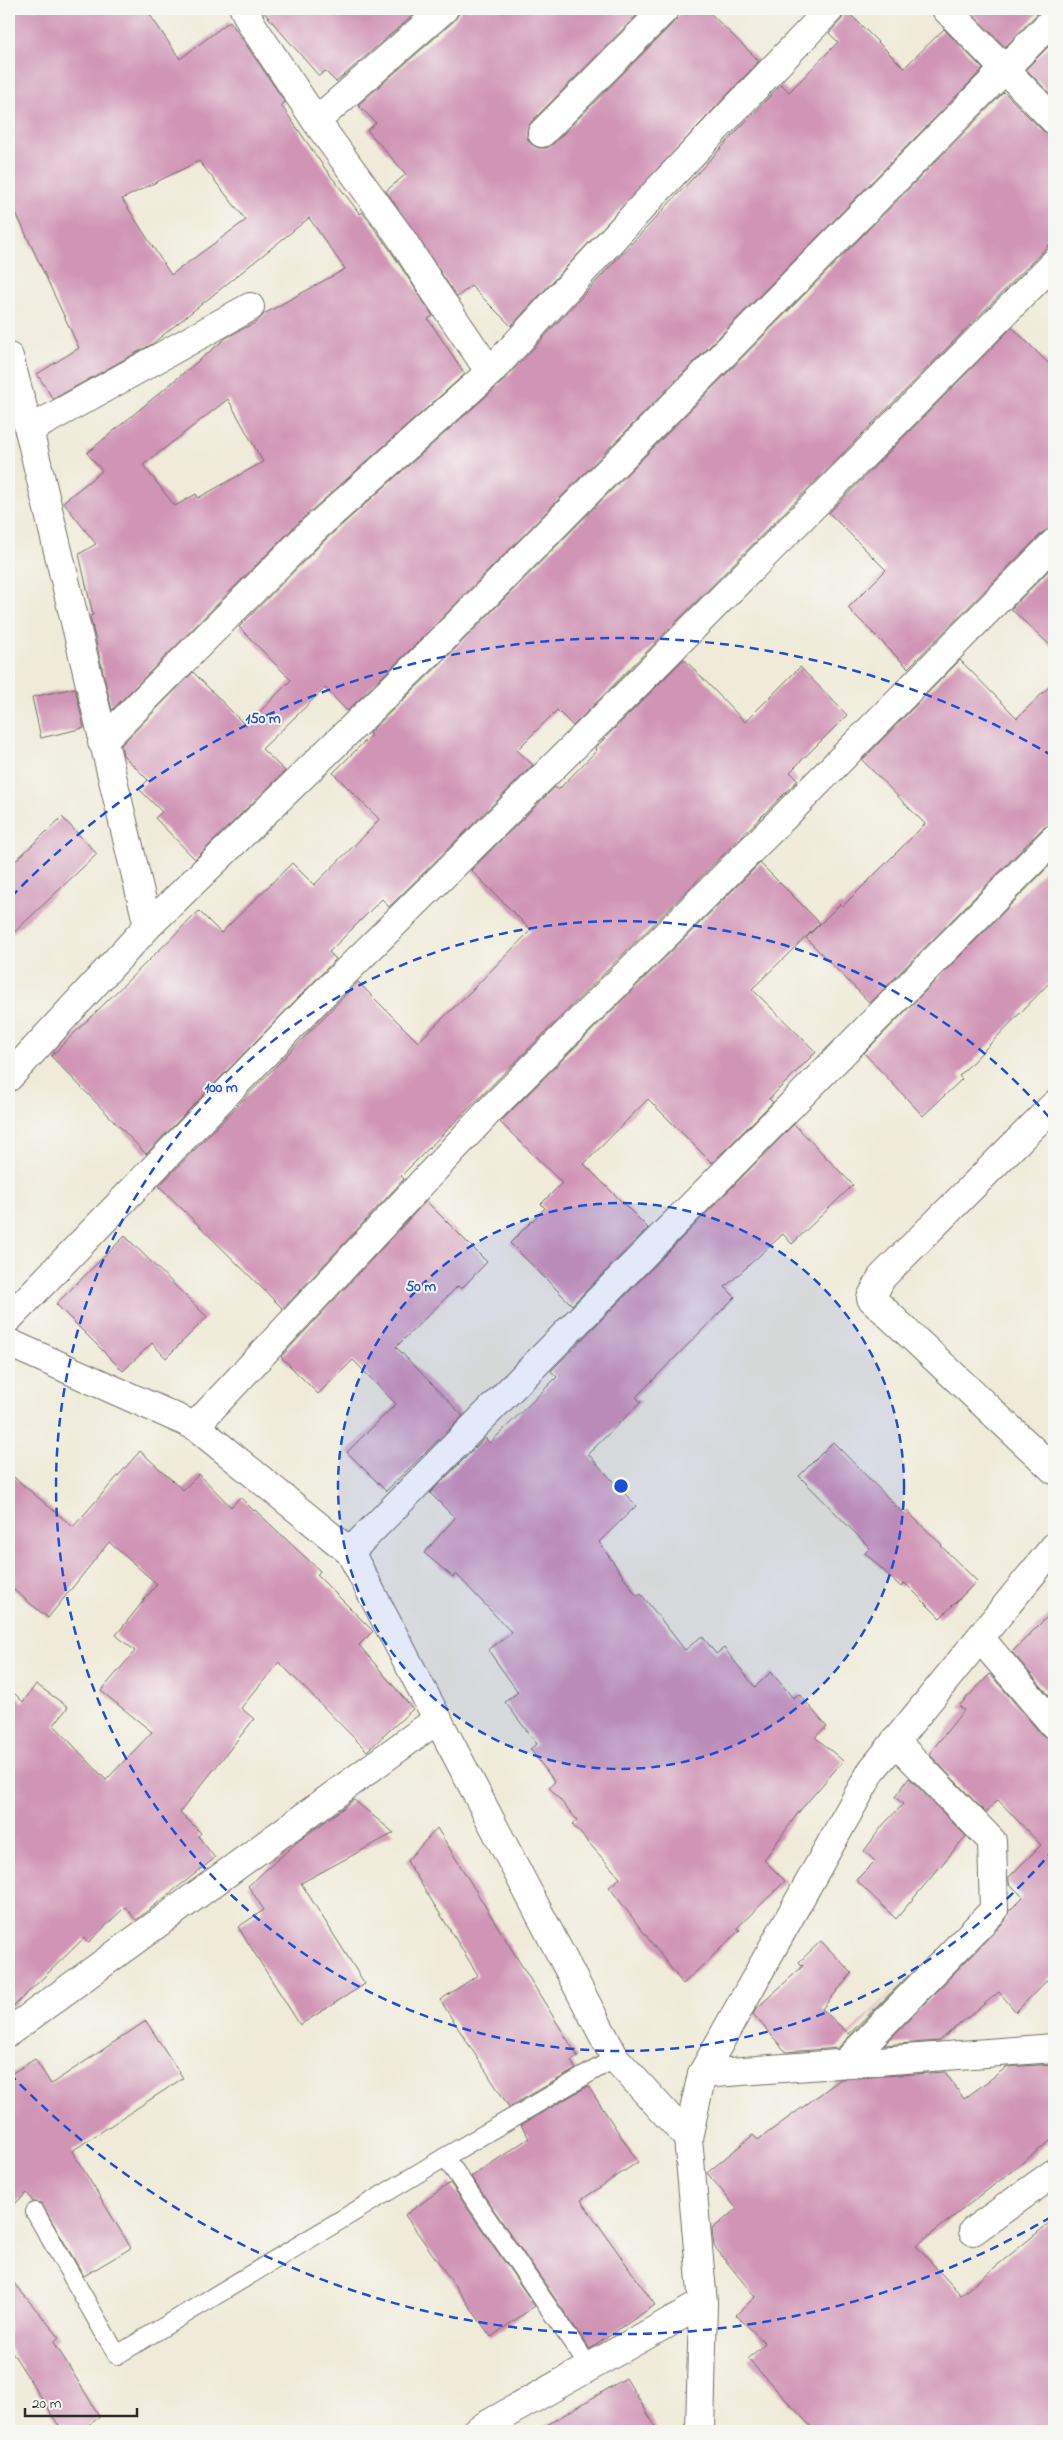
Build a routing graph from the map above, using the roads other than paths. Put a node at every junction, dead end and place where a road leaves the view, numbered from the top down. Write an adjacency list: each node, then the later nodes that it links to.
1 (244, 9): 9 (street)
2 (444, 9): 9 (street)
3 (665, 9): 10 (street)
4 (830, 9): 14 (street)
5 (946, 9): 7 (street)
6 (1054, 19): 7 (street)
7 (1006, 68): 8 (street); 19 (street)
8 (1054, 120)
9 (316, 121): 14 (street)
10 (542, 132)
11 (1054, 263): 22 (street)
12 (250, 307): 15 (street)
13 (9, 357): 15 (street)
14 (490, 372): 17 (street)
15 (29, 430): 17 (street)
16 (1054, 542): 24 (street)
17 (102, 742): 19 (street)
18 (1054, 839): 27 (street)
19 (148, 926): 20 (street)
20 (9, 1077)
21 (1054, 1105): 25 (street)
22 (9, 1318)
23 (9, 1343): 24 (street)
24 (195, 1426): 27 (street)
25 (1054, 1470)
26 (1054, 1547): 28 (street)
27 (350, 1552): 29 (street)
28 (980, 1638): 30 (street); 31 (street)
29 (438, 1719): 32 (street); 34 (street)
30 (1054, 1725)
31 (895, 1741): 35 (street); 36 (street)
32 (9, 2032)
33 (1054, 2048): 35 (street)
34 (615, 2058): 37 (street); 38 (lane)
35 (846, 2062): 36 (street)
36 (702, 2074): 37 (street)
37 (688, 2138): 42 (street)
38 (445, 2156): 40 (lane); 43 (lane)
39 (1054, 2173): 41 (street)
40 (35, 2212)
41 (973, 2231)
42 (703, 2303): 43 (street); 45 (street)
43 (590, 2368): 44 (street)
44 (476, 2431)
45 (700, 2431)

